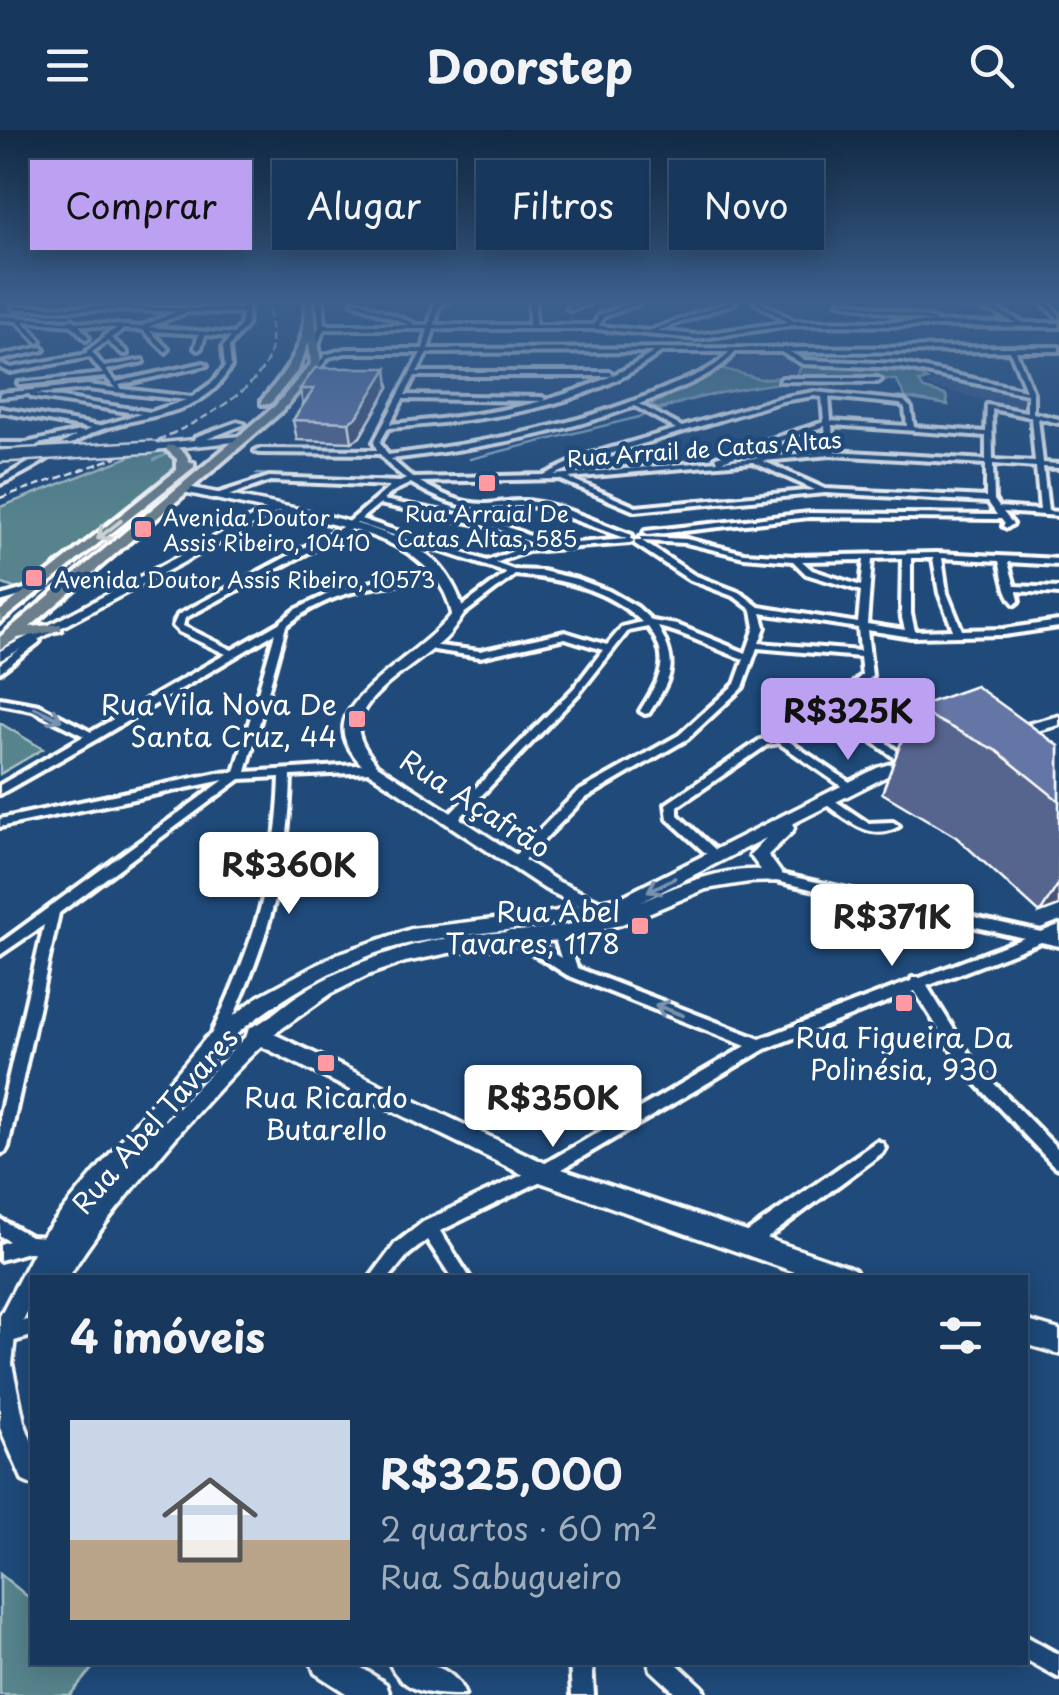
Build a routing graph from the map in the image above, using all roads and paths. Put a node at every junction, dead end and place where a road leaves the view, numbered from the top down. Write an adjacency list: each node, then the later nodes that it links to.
1 (88, 375): 19 (street)
2 (107, 375): 18 (street)
3 (165, 375): 18 (street)
4 (222, 375): 25 (street)
5 (288, 375): 34 (main road)
6 (309, 375): 14 (main road)
7 (311, 375): 14 (street)
8 (414, 375): 23 (street)
9 (614, 375): 26 (street)
10 (701, 375): 27 (street)
11 (849, 375): 15 (street)
12 (945, 375): 20 (street)
13 (1023, 375): 20 (street)
14 (308, 378): 40 (main road)
15 (850, 378): 16 (street); 17 (street)
16 (782, 380)
17 (878, 380)
18 (118, 387): 19 (street); 25 (street)
19 (20, 388): 21 (street); 31 (street)
20 (1030, 393): 30 (street)
21 (0, 394)
22 (825, 394): 33 (street); 36 (street); 37 (street)
23 (403, 397): 24 (street); 35 (street)
24 (508, 398): 26 (street); 29 (street)
25 (192, 400): 31 (street)
26 (554, 400): 29 (street)
27 (640, 407): 36 (street); 48 (street)
28 (0, 410): 38 (street)
29 (512, 410): 35 (street)
30 (1032, 414): 32 (street); 39 (street); 53 (street)
31 (157, 416): 38 (street)
32 (1059, 422)
33 (828, 423): 37 (street); 47 (street); 52 (street)
34 (240, 424): 42 (main road); 44 (street)
35 (386, 426): 48 (street)
36 (679, 428): 56 (street)
37 (911, 428): 39 (street)
38 (98, 429): 41 (street); 46 (street)
39 (990, 434): 51 (street)
40 (242, 439): 42 (street); 61 (main road)
41 (29, 444): 43 (street); 46 (street)
42 (216, 444): 44 (street); 55 (main road)
43 (0, 445)
44 (162, 448): 49 (street, bridge); 55 (main road)
45 (259, 451): 48 (street)
46 (56, 452): 59 (street)
47 (830, 453): 50 (street, Rua Arrail de Catas Altas); 51 (street, Rua Arrail de Catas Altas)
48 (384, 454): 58 (street)
49 (0, 456)
50 (753, 460): 52 (street, Rua Arrail de Catas Altas); 62 (street)
51 (990, 464): 53 (street, Rua Arrail de Catas Altas); 65 (street)
52 (700, 465): 57 (street, Rua Arrail de Catas Altas)
53 (1038, 466): 54 (street, Rua Arrail de Catas Altas); 69 (street)
54 (1059, 466)
55 (183, 471): 63 (main road)
56 (544, 478): 57 (street, Rua Arrail de Catas Altas); 58 (street, Rua Arrail de Catas Altas)
57 (560, 478): 67 (street)
58 (411, 480): 60 (street, Rua Arrail de Catas Altas); 73 (street)
59 (0, 482)
60 (398, 484): 64 (street); 66 (street)
61 (182, 489): 63 (main road); 64 (street); 100 (main road)
62 (825, 491): 65 (street); 67 (street)
63 (152, 496): 85 (main road, one-way to 85)
64 (216, 497): 68 (street)
65 (990, 500): 71 (street)
66 (380, 502): 72 (street); 74 (street)
67 (635, 509): 73 (street)
68 (274, 510): 72 (street); 96 (street)
69 (1044, 513): 70 (street); 71 (street)
70 (1059, 514)
71 (1002, 517): 73 (street)
72 (353, 525): 81 (street); 83 (street); 105 (street)
73 (636, 538): 74 (street); 78 (street); 90 (street)
74 (550, 548): 81 (street)
75 (938, 555): 76 (street); 79 (street); 98 (street)
76 (906, 556): 77 (street); 99 (street)
77 (868, 558): 78 (street); 86 (street)
78 (795, 559): 86 (street)
79 (1003, 559): 80 (street); 84 (street)
80 (1059, 562)
81 (485, 564): 82 (street)
82 (513, 572): 91 (street); 93 (street)
83 (440, 577): 91 (street); 95 (street)
84 (1010, 588): 87 (street); 89 (street)
85 (35, 589): 88 (street); 92 (main road)
86 (866, 590): 97 (street)
87 (1059, 591)
88 (1, 598)
89 (1015, 601)
90 (756, 610): 97 (street); 104 (street)
91 (458, 614): 102 (street)
92 (0, 618)
93 (652, 624): 103 (street); 104 (street); 110 (street)
94 (1059, 624): 98 (street)
95 (282, 625): 105 (street); 118 (street)
96 (56, 627): 100 (main road); 101 (street)
97 (862, 627): 99 (street); 106 (street)
98 (959, 633): 99 (street)
99 (911, 634)
100 (6, 640)
101 (35, 641): 107 (street); 108 (street)
102 (434, 647): 103 (street); 116 (street)
103 (610, 649): 123 (street)
104 (752, 651): 106 (street); 127 (street)
105 (231, 654): 112 (street)
106 (864, 654): 115 (street)
107 (0, 656)
108 (0, 669)
109 (0, 701): 112 (street, one-way to 112)
110 (645, 710)
111 (1059, 720): 113 (street)
112 (93, 737): 120 (street)
113 (993, 737)
114 (926, 758): 115 (street, Rua Abel Tavares)
115 (907, 764): 119 (street, Rua Abel Tavares)
116 (372, 768): 117 (street); 123 (street, Rua Açafrão)
117 (286, 772): 118 (street); 144 (street)
118 (240, 774): 124 (street); 131 (street)
119 (852, 788): 121 (street, Rua Abel Tavares); 126 (street)
120 (0, 790)
121 (828, 800): 122 (street, Rua Abel Tavares); 125 (street)
122 (811, 810): 126 (street, Rua Abel Tavares); 128 (street)
123 (453, 818): 127 (street, Rua Açafrão)
124 (0, 822)
125 (893, 826)
126 (715, 855): 130 (street, Rua Abel Tavares, one-way to 130)
127 (516, 861): 129 (street, Rua Açafrão)
128 (776, 877): 132 (street, Rua Abel Tavares); 137 (street)
129 (551, 885): 130 (street, Rua Açafrão); 133 (street, Rua Açafrão)
130 (602, 910): 132 (street, Rua Açafrão); 133 (street, Rua Abel Tavares)
131 (53, 912): 140 (street); 146 (street)
132 (622, 918): 136 (street, Rua Abel Tavares)
133 (540, 921): 134 (street, Rua Abel Tavares)
134 (497, 924): 138 (street); 144 (street, Rua Abel Tavares)
135 (1059, 930): 137 (street)
136 (558, 934): 138 (street, Rua Abel Tavares); 141 (street)
137 (1042, 938): 139 (street); 142 (street)
138 (519, 940): 141 (street); 143 (street, Rua Abel Tavares)
139 (1059, 941)
140 (0, 950)
141 (572, 971): 145 (street, one-way to 141)
142 (917, 982): 145 (street); 148 (street)
143 (256, 1034): 149 (street); 155 (street, Rua Abel Tavares)
144 (213, 1044): 152 (street, Rua Abel Tavares)
145 (760, 1045): 149 (street)
146 (0, 1146)
147 (877, 1148): 153 (street)
148 (1059, 1161)
149 (542, 1173): 151 (street); 153 (street)
150 (0, 1227): 152 (street)
151 (429, 1228): 156 (street); 157 (street)
152 (39, 1244): 154 (street); 161 (street, Rua Abel Tavares)
153 (743, 1245): 158 (street)
154 (0, 1252)
155 (58, 1275)
156 (380, 1275)
157 (460, 1275)
158 (838, 1275)
159 (30, 1329): 161 (street)
160 (1028, 1333): 162 (street)
161 (2, 1336): 163 (street, Rua Abel Tavares)
162 (1059, 1342)
163 (0, 1365): 164 (street, Rua Abel Tavares)
164 (30, 1468)
165 (1028, 1649): 170 (street)
166 (330, 1665): 171 (street)
167 (408, 1665): 172 (street)
168 (581, 1665): 173 (street)
169 (662, 1665): 174 (street)
170 (1059, 1667)
171 (375, 1695)
172 (450, 1695)
173 (583, 1695)
174 (694, 1695)

